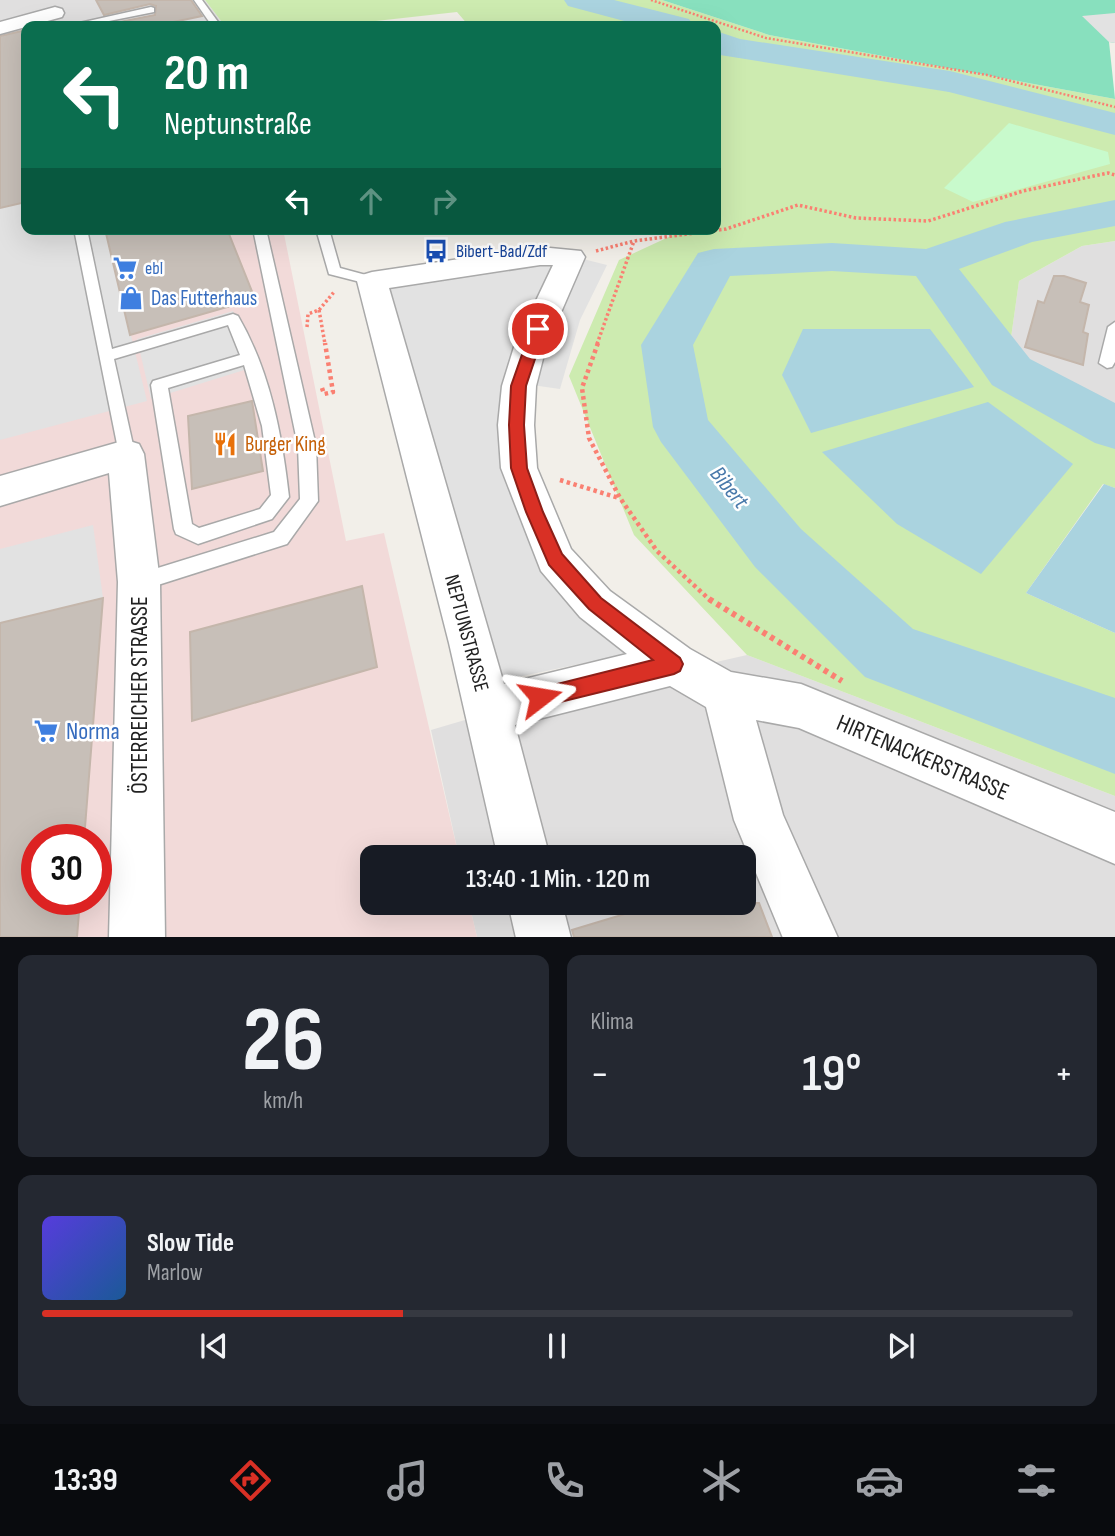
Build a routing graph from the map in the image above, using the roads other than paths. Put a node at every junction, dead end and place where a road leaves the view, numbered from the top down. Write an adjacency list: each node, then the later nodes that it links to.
1 (39, 0): 4 (street)
2 (198, 0): 8 (lane)
3 (151, 10): 7 (lane)
4 (55, 13): 5 (street); 6 (street)
5 (26, 21)
6 (65, 21)
7 (96, 21)
8 (213, 21)
9 (21, 22): 10 (street)
10 (0, 28)
11 (81, 235): 16 (lane)
12 (260, 235): 21 (lane)
13 (324, 235): 14 (lane)
14 (372, 281): 22 (street); 24 (street, NEPTUNSTRASSE)
15 (1115, 327): 18 (lane)
16 (107, 356): 17 (lane); 19 (lane)
17 (249, 358): 17 (lane)
18 (1107, 363)
19 (126, 454): 20 (street); 21 (street, ÖSTERREICHER STRASSE)
20 (0, 491)
21 (139, 582): 28 (street, ÖSTERREICHER STRASSE)
22 (674, 664): 23 (street, HIRTENACKERSTRASSE); 24 (street, NEPTUNSTRASSE)
23 (725, 693): 25 (street, HIRTENACKERSTRASSE); 30 (street)
24 (487, 710): 26 (street)
25 (1115, 838)
26 (521, 845)
27 (539, 915): 29 (street)
28 (137, 937)
29 (544, 937)
30 (811, 937)

